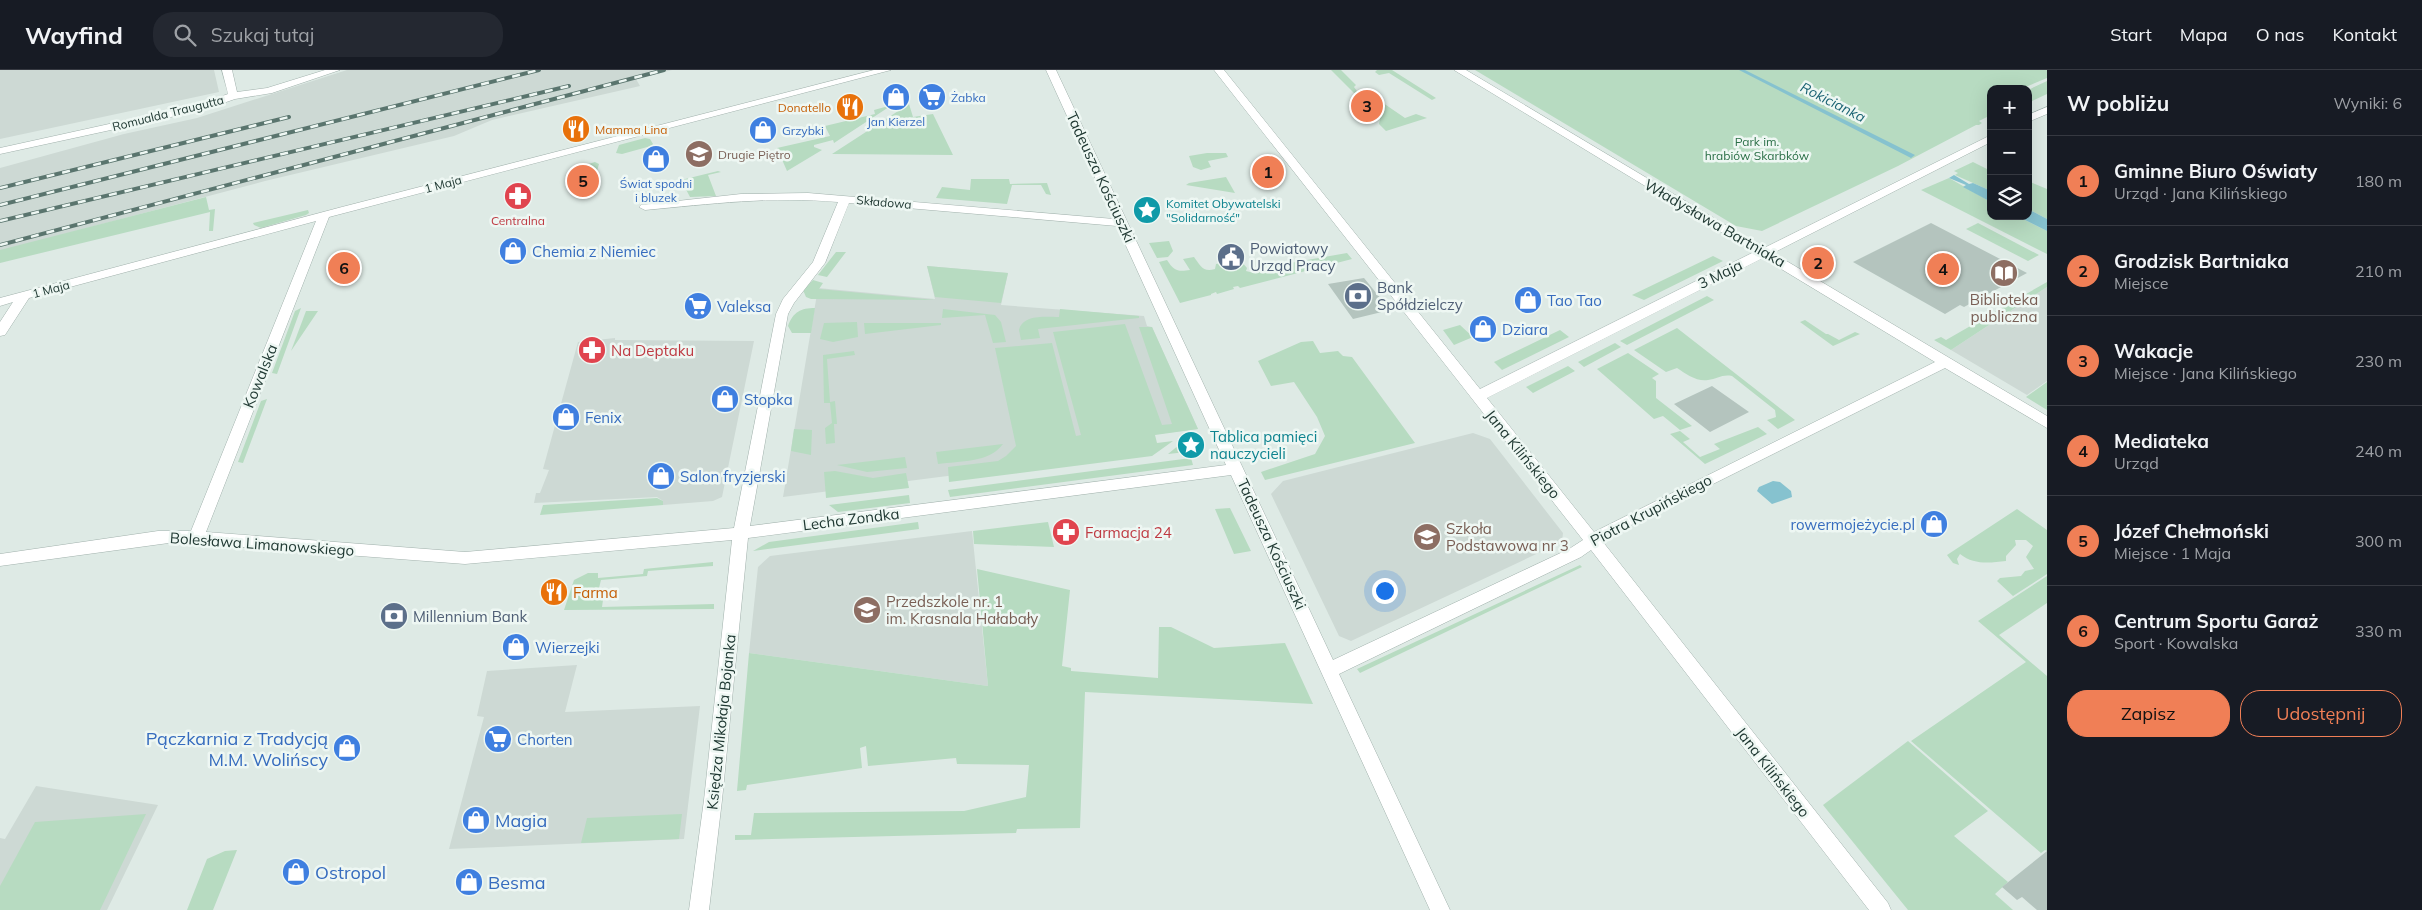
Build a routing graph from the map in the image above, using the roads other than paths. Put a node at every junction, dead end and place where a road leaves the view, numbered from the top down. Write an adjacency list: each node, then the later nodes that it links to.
1 (226, 70): 7 (street)
2 (335, 70): 7 (street, Romualda Traugutta)
3 (886, 70): 14 (street, 1 Maja)
4 (1051, 70): 15 (street, Tadeusza Kościuszki)
5 (1219, 70): 21 (street, Jana Kilińskiego)
6 (1459, 70): 16 (street, Władysława Bartniaka)
7 (233, 96): 11 (street, Romualda Traugutta)
8 (2047, 110): 9 (street)
9 (2032, 117)
10 (1987, 140): 16 (street, 3 Maja)
11 (0, 151)
12 (845, 199): 13 (street, Składowa); 15 (street, Składowa); 24 (street, Księdza Mikołaja Bojanka)
13 (645, 207)
14 (324, 215): 17 (street, 1 Maja); 25 (street, Kowalska)
15 (1122, 222): 23 (street, Tadeusza Kościuszki)
16 (1762, 252): 20 (street, Władysława Bartniaka); 21 (street, 3 Maja)
17 (24, 296): 18 (street, 1 Maja); 19 (street)
18 (0, 302)
19 (0, 332)
20 (1946, 362): 22 (street, Władysława Bartniaka); 26 (street, Piotra Krupińskiego)
21 (1477, 397): 26 (street, Jana Kilińskiego)
22 (2047, 424)
23 (1237, 469): 24 (street, Lecha Zondka); 29 (street, Tadeusza Kościuszki)
24 (741, 533): 27 (street, Lecha Zondka); 30 (street, Księdza Mikołaja Bojanka)
25 (196, 538): 27 (street, Bolesława Limanowskiego); 28 (street, Bolesława Limanowskiego)
26 (1592, 540): 29 (street, Piotra Krupińskiego); 32 (street, Jana Kilińskiego)
27 (465, 558)
28 (2, 562)
29 (1330, 670): 31 (street, Tadeusza Kościuszki)
30 (699, 910)
31 (1440, 910)
32 (1881, 910)

